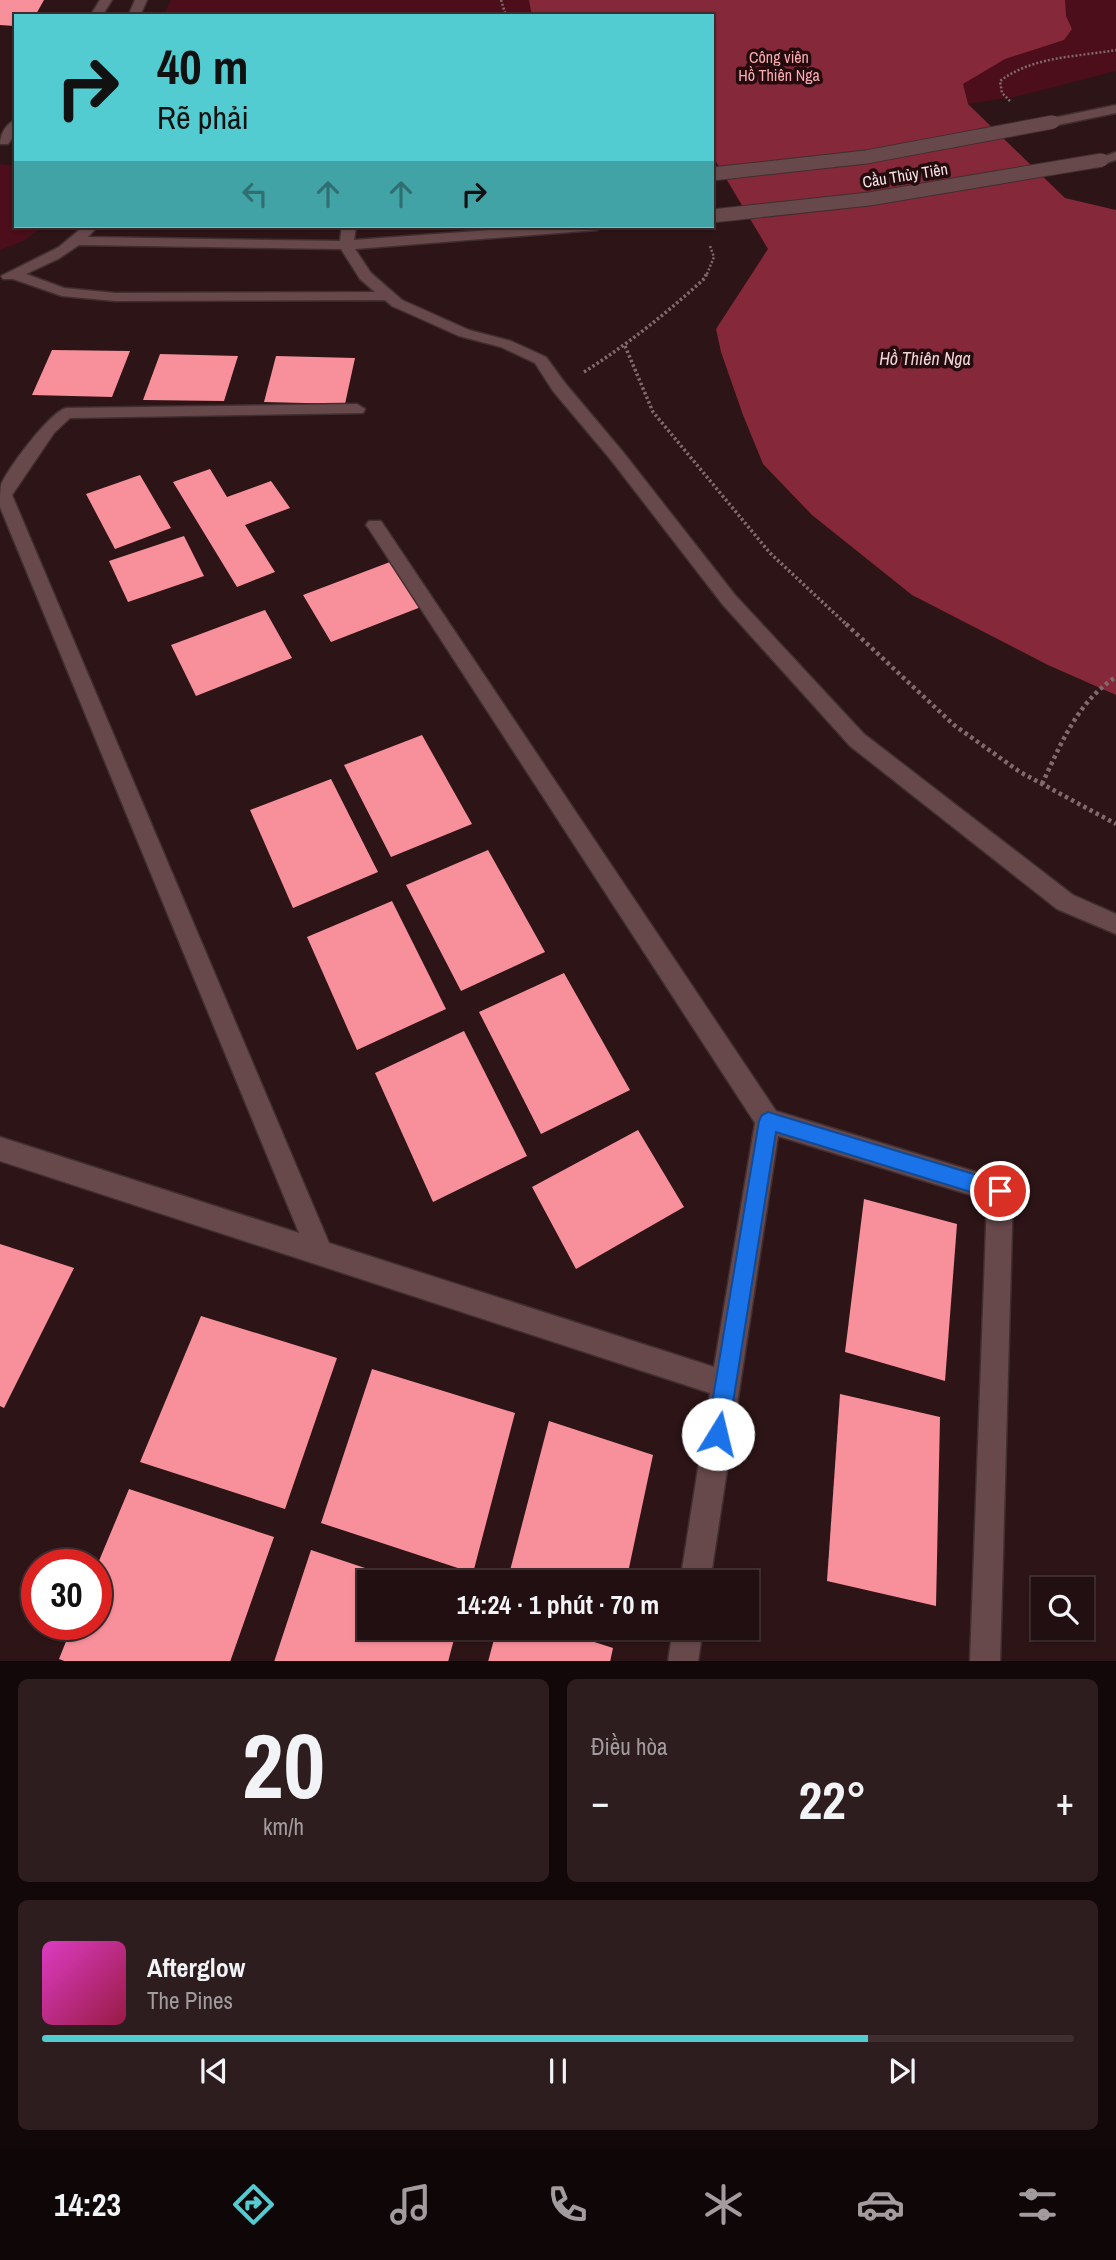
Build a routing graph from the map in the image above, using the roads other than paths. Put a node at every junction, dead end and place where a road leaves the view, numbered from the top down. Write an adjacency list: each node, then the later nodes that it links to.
1 (1116, 109): 3 (street, Cầu Thủy Tiên, bridge)
2 (1116, 156): 4 (street, Cầu Thủy Tiên, bridge)
3 (714, 174)
4 (714, 216)
5 (89, 228): 8 (street)
6 (349, 228): 9 (street)
7 (571, 228): 9 (street)
8 (78, 241): 9 (street); 10 (street)
9 (346, 245): 11 (street)
10 (7, 277): 11 (street)
11 (388, 296): 15 (street)
12 (357, 409): 13 (street)
13 (2, 496): 18 (street)
14 (375, 525): 16 (street)
15 (1116, 924)
16 (768, 1121): 19 (street); 23 (street)
17 (0, 1149): 18 (street)
18 (320, 1253): 19 (street)
19 (725, 1384): 20 (street)
20 (697, 1570)
21 (686, 1640): 22 (street)
22 (683, 1661)
23 (985, 1661)

